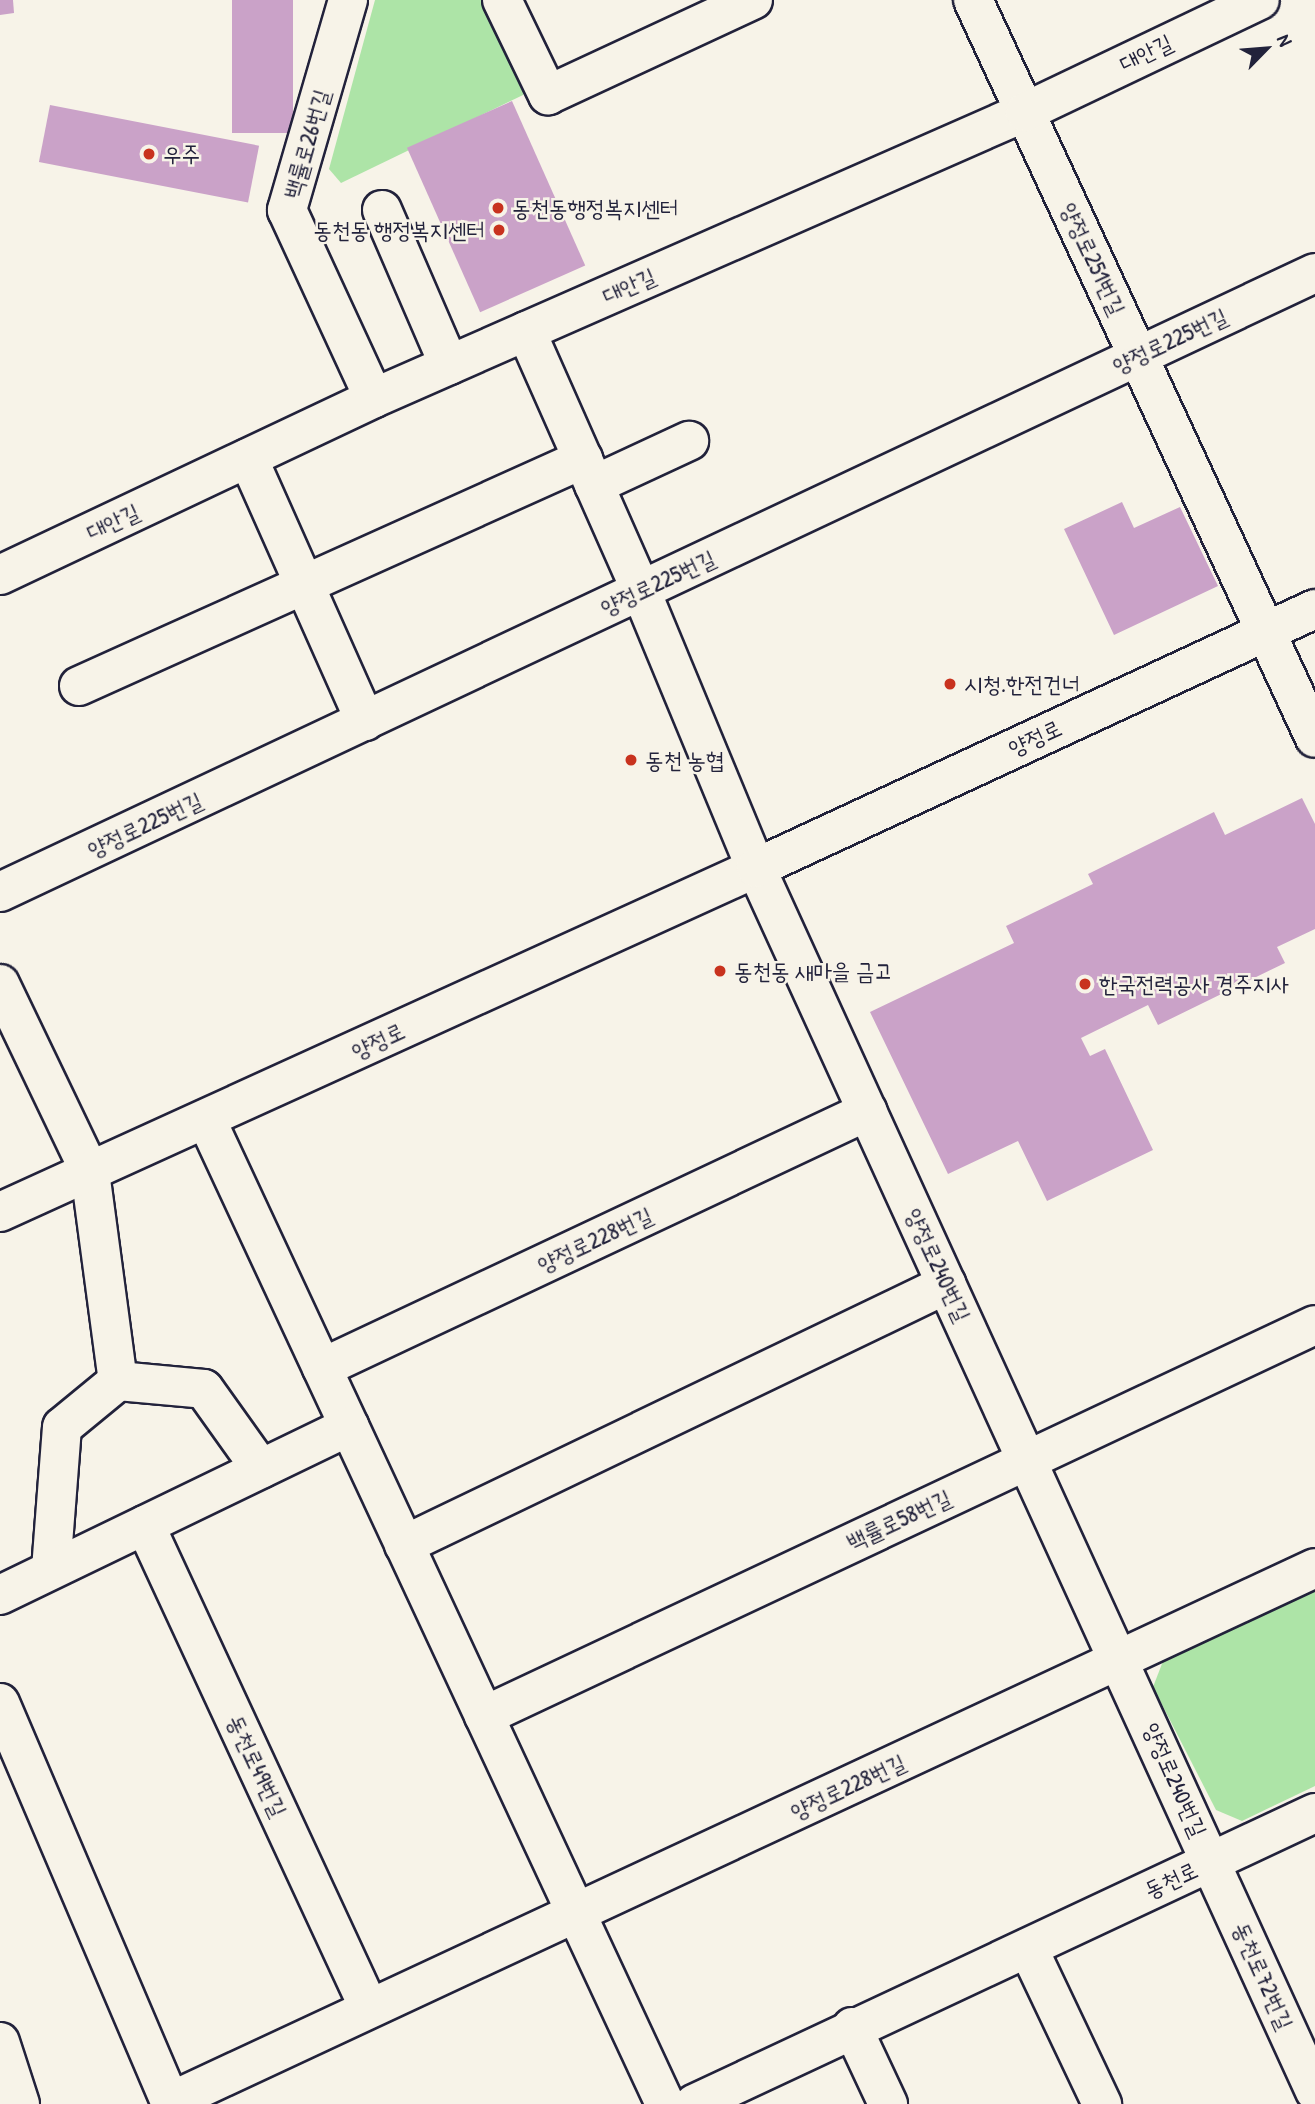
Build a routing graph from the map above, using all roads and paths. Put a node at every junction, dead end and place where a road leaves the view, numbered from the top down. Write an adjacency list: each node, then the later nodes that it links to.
1 (348, 0): 13 (street, 백률로26번길)
2 (502, 0): 5 (street)
3 (973, 0): 7 (street, 양정로251번길)
4 (1260, 0): 6 (street, 대안길)
5 (743, 2)
6 (1192, 14): 7 (street, 대안길)
7 (1025, 112): 10 (street, 대안길); 11 (street, 양정로251번길)
8 (382, 210): 12 (street)
9 (1315, 273): 11 (street, 양정로225번길)
10 (526, 331): 12 (street, 대안길); 16 (street)
11 (1138, 356): 19 (street, 양정로225번길); 21 (street, 양정로251번길)
12 (449, 365): 13 (street, 대안길)
13 (374, 398): 15 (street, 대안길)
14 (690, 441): 16 (street)
15 (248, 458): 17 (street, 대안길); 18 (street)
16 (588, 472): 18 (street); 19 (street)
17 (0, 575)
18 (305, 587): 22 (street); 23 (street)
19 (641, 592): 23 (street, 양정로225번길); 25 (street)
20 (1315, 609): 21 (street, 양정로)
21 (1266, 631): 24 (street, 양정로251번길); 25 (street, 양정로)
22 (79, 686)
23 (365, 721): 26 (street, 양정로225번길)
24 (1315, 738)
25 (756, 868): 28 (street, 양정로240번길); 29 (street, 양정로)
26 (0, 892)
27 (0, 984): 30 (street)
28 (868, 1111): 32 (street, 양정로240번길); 34 (street, 양정로228번길)
29 (206, 1119): 30 (street, 양정로); 34 (street)
30 (90, 1172): 31 (street, 양정로); 35 (street)
31 (0, 1212)
32 (947, 1284): 37 (street, 양정로240번길); 40 (street)
33 (1315, 1325): 37 (street, 백률로58번길)
34 (322, 1368): 36 (street)
35 (118, 1381): 38 (street); 42 (street)
36 (349, 1426): 38 (street); 40 (street)
37 (1027, 1459): 44 (street, 양정로240번길); 46 (street, 백률로58번길)
38 (261, 1469): 39 (street)
39 (145, 1525): 42 (street); 51 (street, 동천로49번길)
40 (404, 1545): 46 (street)
41 (1315, 1568): 44 (street)
42 (51, 1570): 43 (street)
43 (0, 1595)
44 (1121, 1661): 48 (street, 양정로240번길); 49 (street, 양정로228번길)
45 (0, 1703): 55 (street)
46 (484, 1716): 49 (street)
47 (1315, 1813): 48 (street, 동천로)
48 (1212, 1861): 50 (street, 동천로); 54 (street, 동천로72번길)
49 (575, 1913): 51 (street); 57 (street)
50 (1028, 1948): 52 (street, 동천로); 60 (street)
51 (369, 2008): 55 (street)
52 (852, 2027): 58 (street, 동천로); 59 (street)
53 (0, 2042): 56 (street)
54 (1315, 2091)
55 (171, 2103)
56 (20, 2104)
57 (665, 2104)
58 (694, 2104)
59 (888, 2104)
60 (1102, 2104)

